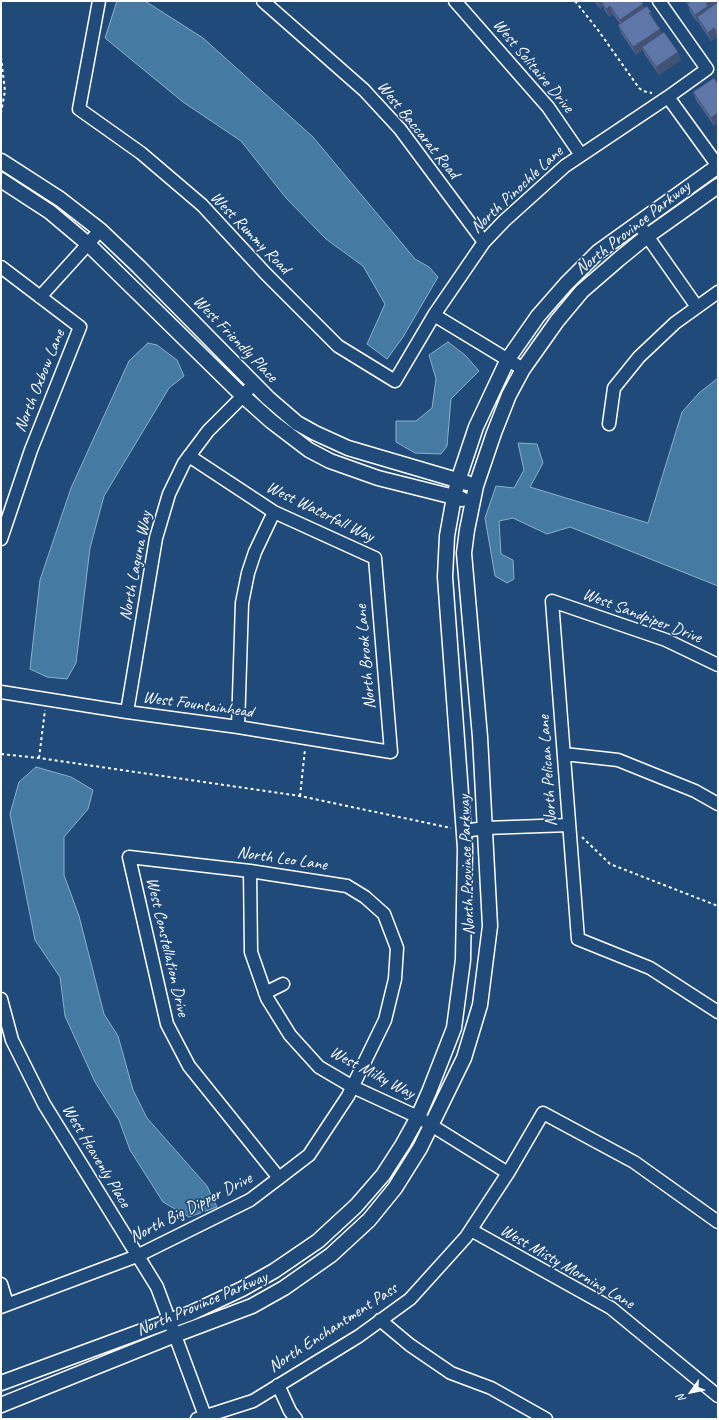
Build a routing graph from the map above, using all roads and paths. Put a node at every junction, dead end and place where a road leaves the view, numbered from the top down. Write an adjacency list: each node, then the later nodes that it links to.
1 (99, 1): 26 (street, West Rummy Road)
2 (263, 1): 17 (street, West Baccarat Road)
3 (455, 1): 9 (street, West Solitaire Drive)
4 (574, 1): 7 (path)
5 (659, 1): 7 (street, North Pinochle Lane)
6 (1, 57): 8 (path)
7 (664, 100): 9 (street, North Pinochle Lane); 11 (street)
8 (1, 113)
9 (581, 155): 17 (street, North Pinochle Lane)
10 (1, 161): 15 (street, West Friendly Place)
11 (718, 166): 14 (street, North Province Parkway)
12 (1, 180): 18 (street, West Friendly Place)
13 (718, 186): 16 (street, North Province Parkway)
14 (638, 223): 16 (street); 24 (street, North Province Parkway)
15 (100, 230): 18 (street); 27 (street, West Friendly Place)
16 (646, 237): 22 (street); 25 (street, North Province Parkway)
17 (484, 242): 23 (street, North Pinochle Lane)
18 (88, 244): 21 (street); 28 (street, West Friendly Place)
19 (1, 267): 21 (street)
20 (718, 292): 22 (street)
21 (40, 297): 36 (street, North Oxbow Lane)
22 (697, 308): 29 (street)
23 (434, 315): 24 (street); 26 (street, North Pinochle Lane)
24 (508, 359): 25 (street); 31 (street, North Province Parkway)
25 (523, 369): 32 (street, North Province Parkway)
26 (395, 381)
27 (253, 384): 28 (street, North Laguna Way); 31 (street, West Friendly Place)
28 (243, 396): 30 (street, North Laguna Way); 33 (street, West Friendly Place)
29 (609, 424)
30 (189, 456): 35 (street, West Waterfall Way); 42 (street, North Laguna Way)
31 (458, 481): 32 (street, West Friendly Place); 33 (street, North Province Parkway)
32 (476, 486): 34 (street, North Province Parkway)
33 (454, 497): 34 (street, West Friendly Place); 53 (street, North Province Parkway)
34 (474, 502): 52 (street, North Province Parkway)
35 (274, 512): 37 (street, West Waterfall Way); 43 (street)
36 (1, 539)
37 (375, 558): 45 (street, North Brook Lane)
38 (552, 601): 39 (street, West Sandpiper Drive); 47 (street, North Pelican Lane)
39 (718, 665)
40 (1, 692): 41 (street, West Fountainhead)
41 (47, 699): 42 (street, West Fountainhead); 48 (path)
42 (127, 712): 43 (street, West Fountainhead)
43 (238, 728): 44 (street, West Fountainhead)
44 (307, 738): 45 (street, West Fountainhead); 49 (path)
45 (391, 752)
46 (1, 754): 48 (path)
47 (564, 754): 50 (street); 51 (street, North Pelican Lane)
48 (39, 758): 49 (path)
49 (300, 796): 53 (path)
50 (718, 804)
51 (569, 824): 52 (street); 56 (path); 61 (street, North Pelican Lane)
52 (485, 828): 53 (street); 63 (street, North Province Parkway)
53 (464, 831): 63 (street, North Province Parkway)
54 (129, 856): 55 (street, North Leo Lane); 65 (street, West Constellation Drive)
55 (250, 871): 57 (street, North Leo Lane); 59 (street, West Milky Way)
56 (718, 906)
57 (397, 948): 62 (street, North Big Dipper Drive)
58 (283, 984): 59 (street)
59 (265, 993): 62 (street, West Milky Way)
60 (1, 999): 68 (street, West Heavenly Place)
61 (718, 1012)
62 (353, 1087): 63 (street, West Milky Way); 65 (street, North Big Dipper Drive)
63 (425, 1121): 64 (street, West Milky Way); 71 (street, North Province Parkway); 73 (street, North Province Parkway)
64 (508, 1173): 66 (street, North Enchantment Pass); 67 (street, North Enchantment Pass)
65 (279, 1178): 68 (street, North Big Dipper Drive)
66 (718, 1222)
67 (471, 1230): 72 (street, North Enchantment Pass); 76 (street, West Misty Morning Lane)
68 (137, 1256): 70 (street, North Big Dipper Drive); 71 (street, West Heavenly Place)
69 (1, 1284): 70 (street)
70 (4, 1305)
71 (170, 1320): 73 (street, West Heavenly Place); 74 (street, North Province Parkway)
72 (380, 1320): 75 (street, North Enchantment Pass); 80 (street)
73 (175, 1335): 77 (street, North Province Parkway); 78 (street, West Heavenly Place)
74 (1, 1383)
75 (278, 1385): 78 (street, North Enchantment Pass); 79 (street)
76 (718, 1396)
77 (1, 1405)
78 (201, 1418)
79 (296, 1419)
80 (546, 1419)

